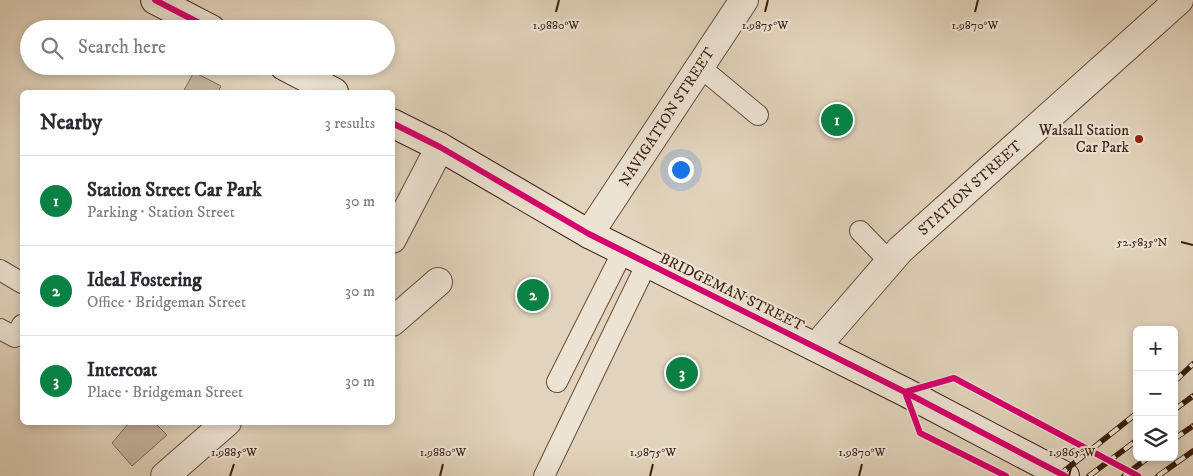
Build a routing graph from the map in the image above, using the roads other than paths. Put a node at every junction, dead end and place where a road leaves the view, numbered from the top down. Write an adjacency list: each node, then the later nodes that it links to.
1 (155, 0): 4 (street)
2 (744, 0): 5 (street, NAVIGATION STREET)
3 (1179, 0): 15 (street, STATION STREET)
4 (194, 20)
5 (700, 67): 8 (lane); 13 (street, NAVIGATION STREET)
6 (301, 75): 7 (street)
7 (330, 90)
8 (758, 114)
9 (395, 124): 10 (street, BRIDGEMAN STREET)
10 (440, 147): 12 (street); 13 (street, BRIDGEMAN STREET)
11 (860, 231): 15 (lane)
12 (395, 233)
13 (589, 234): 14 (street, BRIDGEMAN STREET)
14 (635, 257): 20 (street, BRIDGEMAN STREET); 21 (lane); 24 (lane)
15 (890, 262): 20 (street, STATION STREET)
16 (0, 270): 17 (lane)
17 (20, 282)
18 (438, 282): 19 (street)
19 (395, 319)
20 (816, 347): 25 (street, BRIDGEMAN STREET)
21 (557, 382)
22 (224, 425): 23 (street)
23 (165, 476)
24 (544, 476)
25 (1065, 476)

